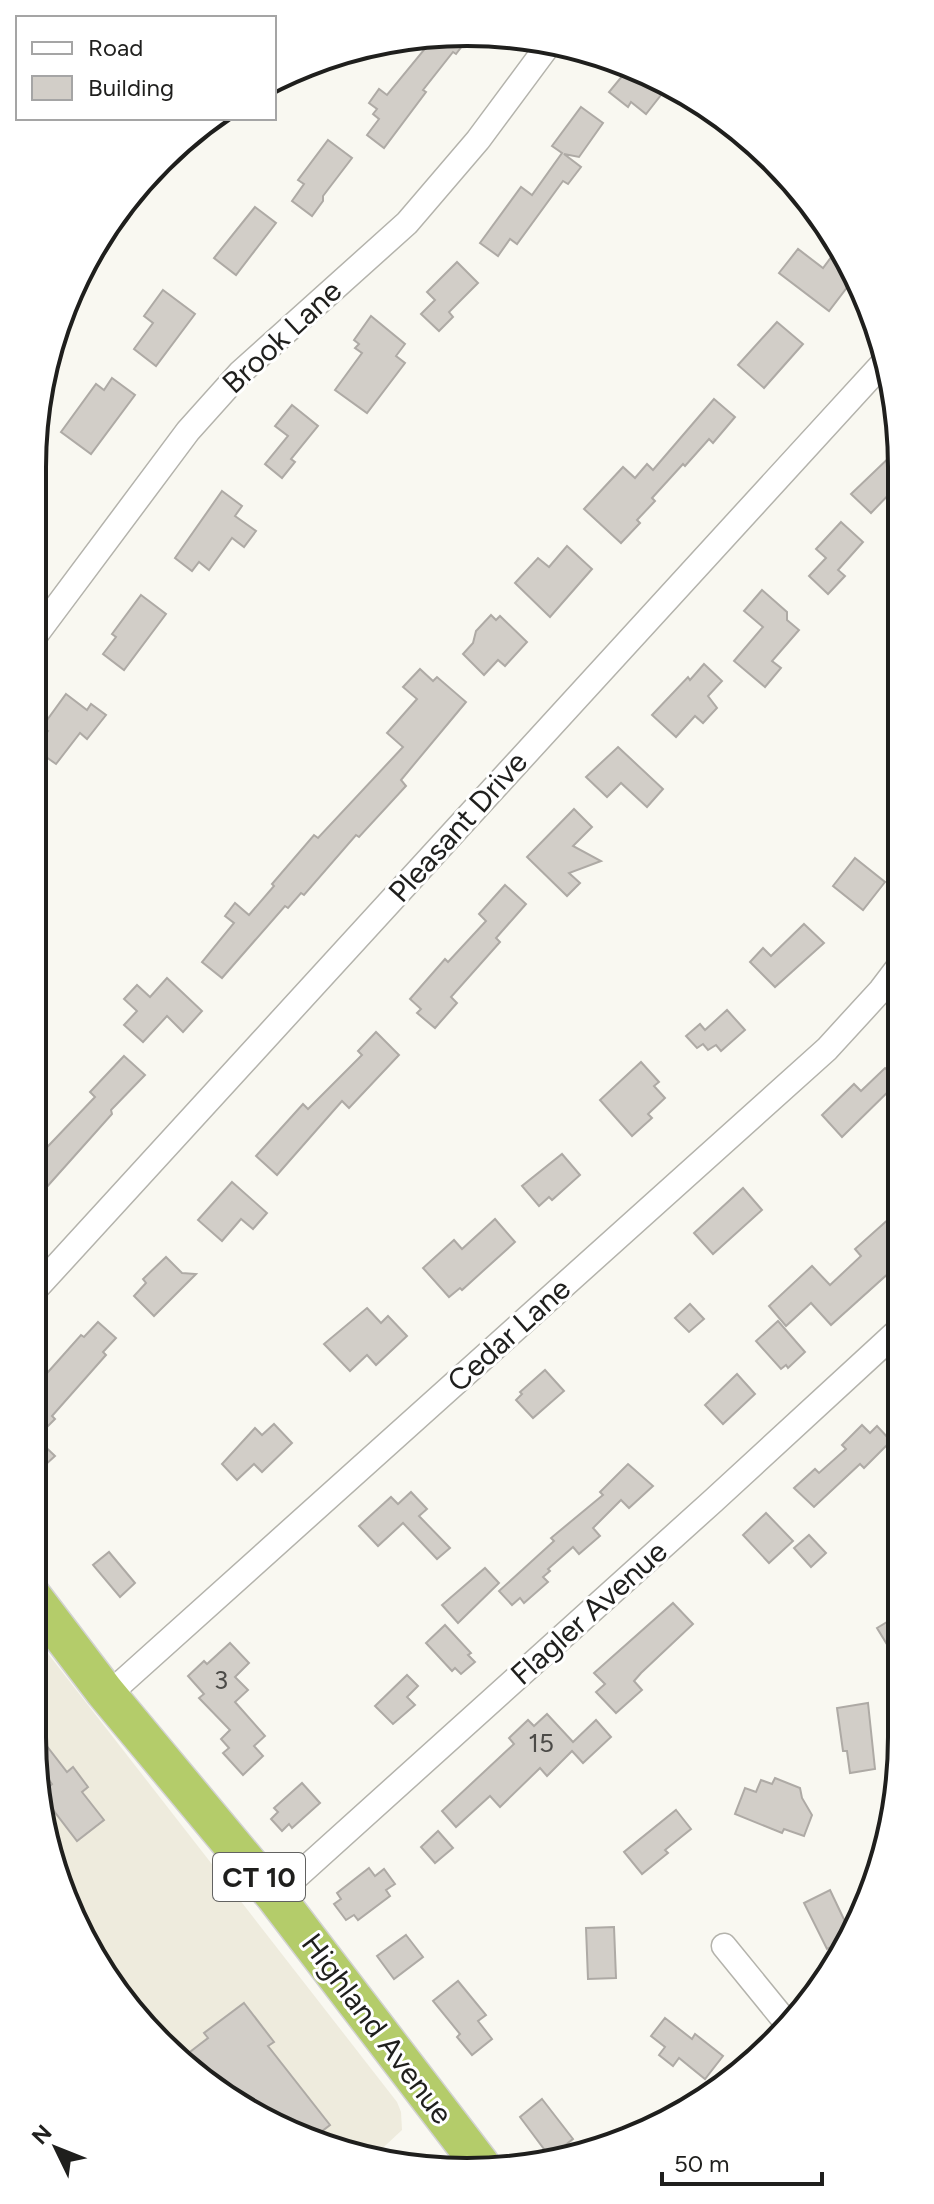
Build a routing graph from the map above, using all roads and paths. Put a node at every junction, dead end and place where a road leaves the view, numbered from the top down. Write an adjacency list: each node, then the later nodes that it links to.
1 (543, 53): 3 (street, Brook Lane)
2 (877, 370): 5 (street, Pleasant Drive)
3 (46, 621)
4 (888, 981): 8 (street, Cedar Lane)
5 (46, 1278)
6 (888, 1340): 9 (street, Flagler Avenue)
7 (46, 1614): 8 (highway, Highland Avenue / CT 10)
8 (108, 1695): 9 (highway, Highland Avenue / CT 10)
9 (275, 1896): 12 (highway, Highland Avenue / CT 10)
10 (724, 1946): 11 (street)
11 (782, 2017)
12 (475, 2158)

